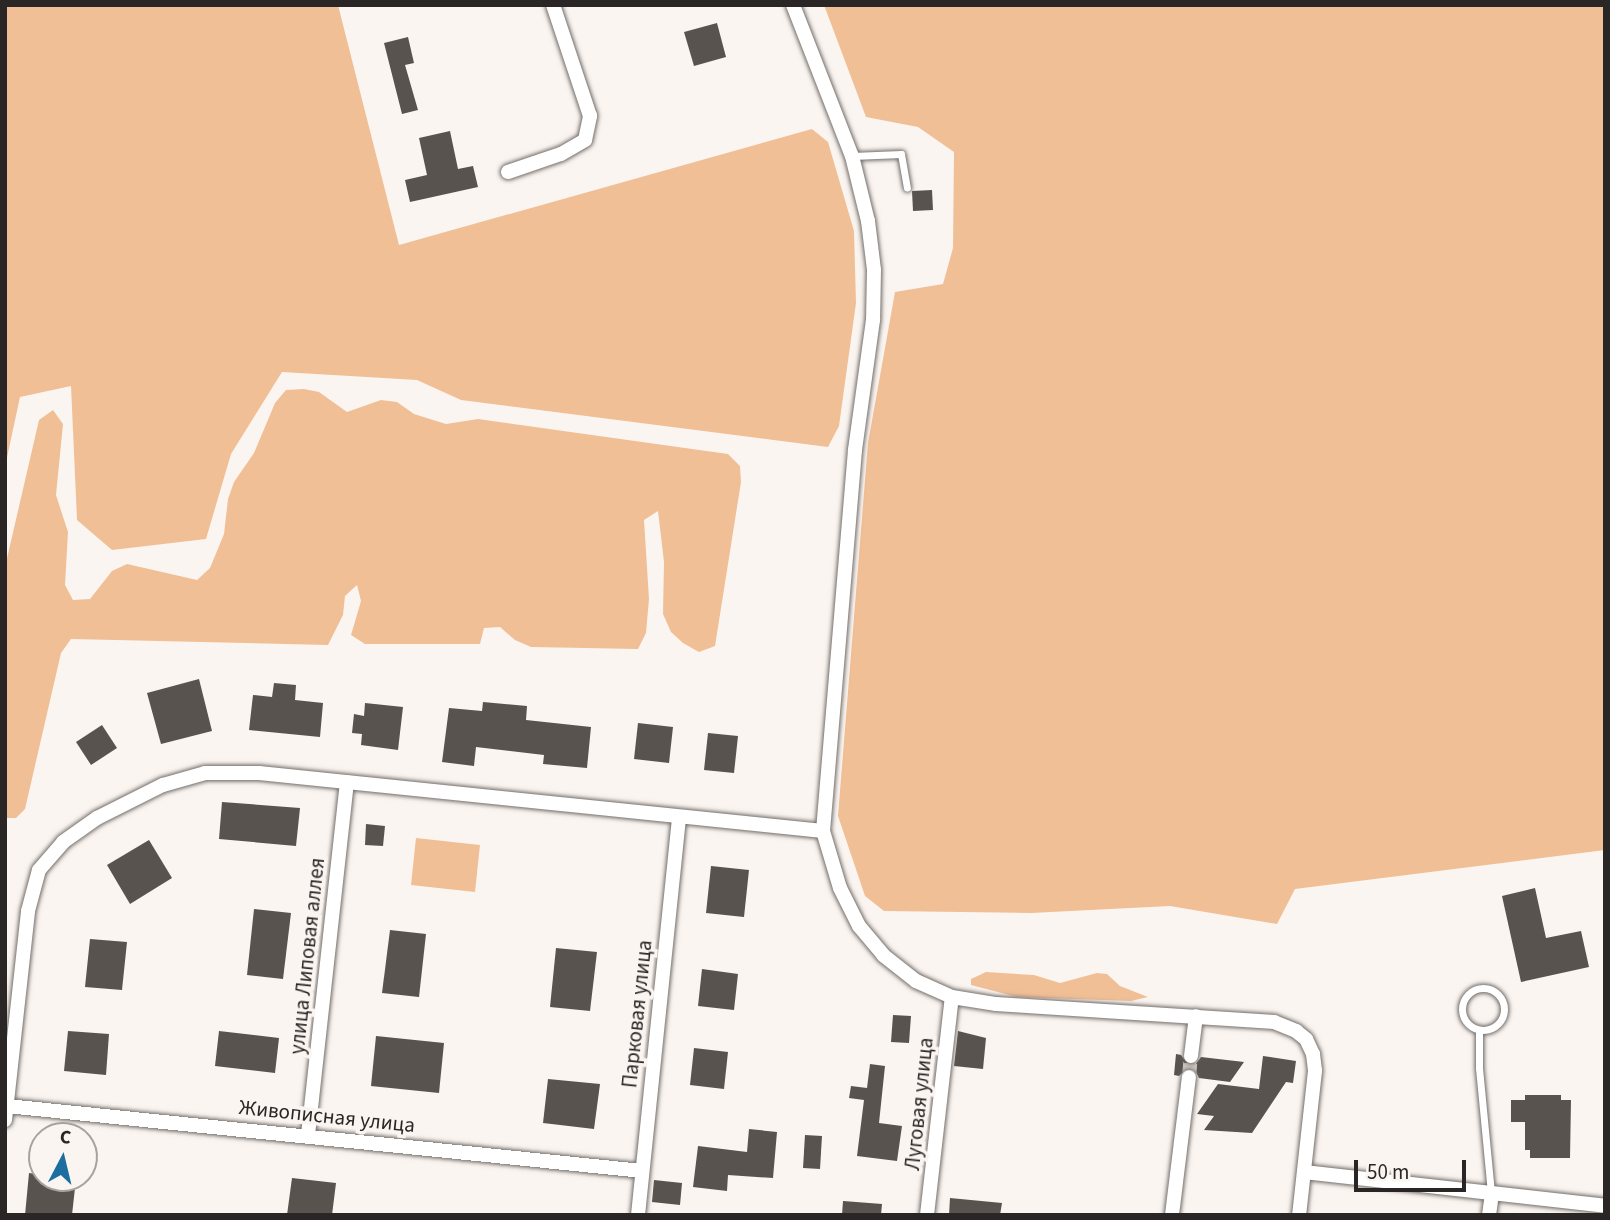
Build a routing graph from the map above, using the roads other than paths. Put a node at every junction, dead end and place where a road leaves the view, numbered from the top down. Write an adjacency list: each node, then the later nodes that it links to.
1 (553, 5): 4 (street)
2 (793, 5): 3 (street)
3 (852, 156): 5 (lane); 8 (street)
4 (508, 172)
5 (907, 187)
6 (346, 782): 7 (street); 10 (street); 16 (street, улица Липовая аллея)
7 (679, 818): 8 (street); 17 (street, Парковая улица)
8 (823, 831): 9 (street)
9 (951, 997): 11 (street); 22 (street, Луговая улица)
10 (11, 1012): 15 (street)
11 (1196, 1016): 13 (street); 18 (street)
12 (1479, 1030): 12 (lane); 19 (lane)
13 (1191, 1056)
14 (1189, 1077): 23 (street)
15 (6, 1113): 16 (street, Живописная улица)
16 (309, 1135): 17 (street, Живописная улица)
17 (642, 1171): 21 (street, Парковая улица)
18 (1304, 1172): 19 (street); 24 (street)
19 (1492, 1194): 20 (street); 25 (street)
20 (1605, 1206)
21 (638, 1215)
22 (927, 1215)
23 (1171, 1215)
24 (1299, 1215)
25 (1489, 1215)

